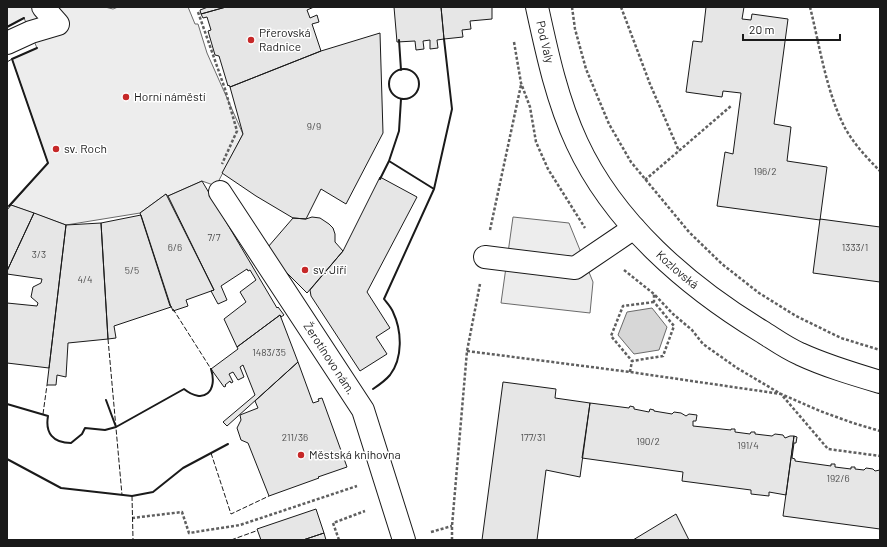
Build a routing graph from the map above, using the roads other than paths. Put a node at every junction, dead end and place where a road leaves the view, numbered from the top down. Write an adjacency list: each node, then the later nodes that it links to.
1 (43, 7): 3 (street)
2 (537, 7): 4 (street, Pod Valy)
3 (7, 44)
4 (553, 77): 6 (street, Kozlovská)
5 (220, 192): 9 (street, Žerotínovo nám.)
6 (634, 228): 7 (street); 8 (street, Kozlovská)
7 (485, 257)
8 (880, 382)
9 (404, 540)

